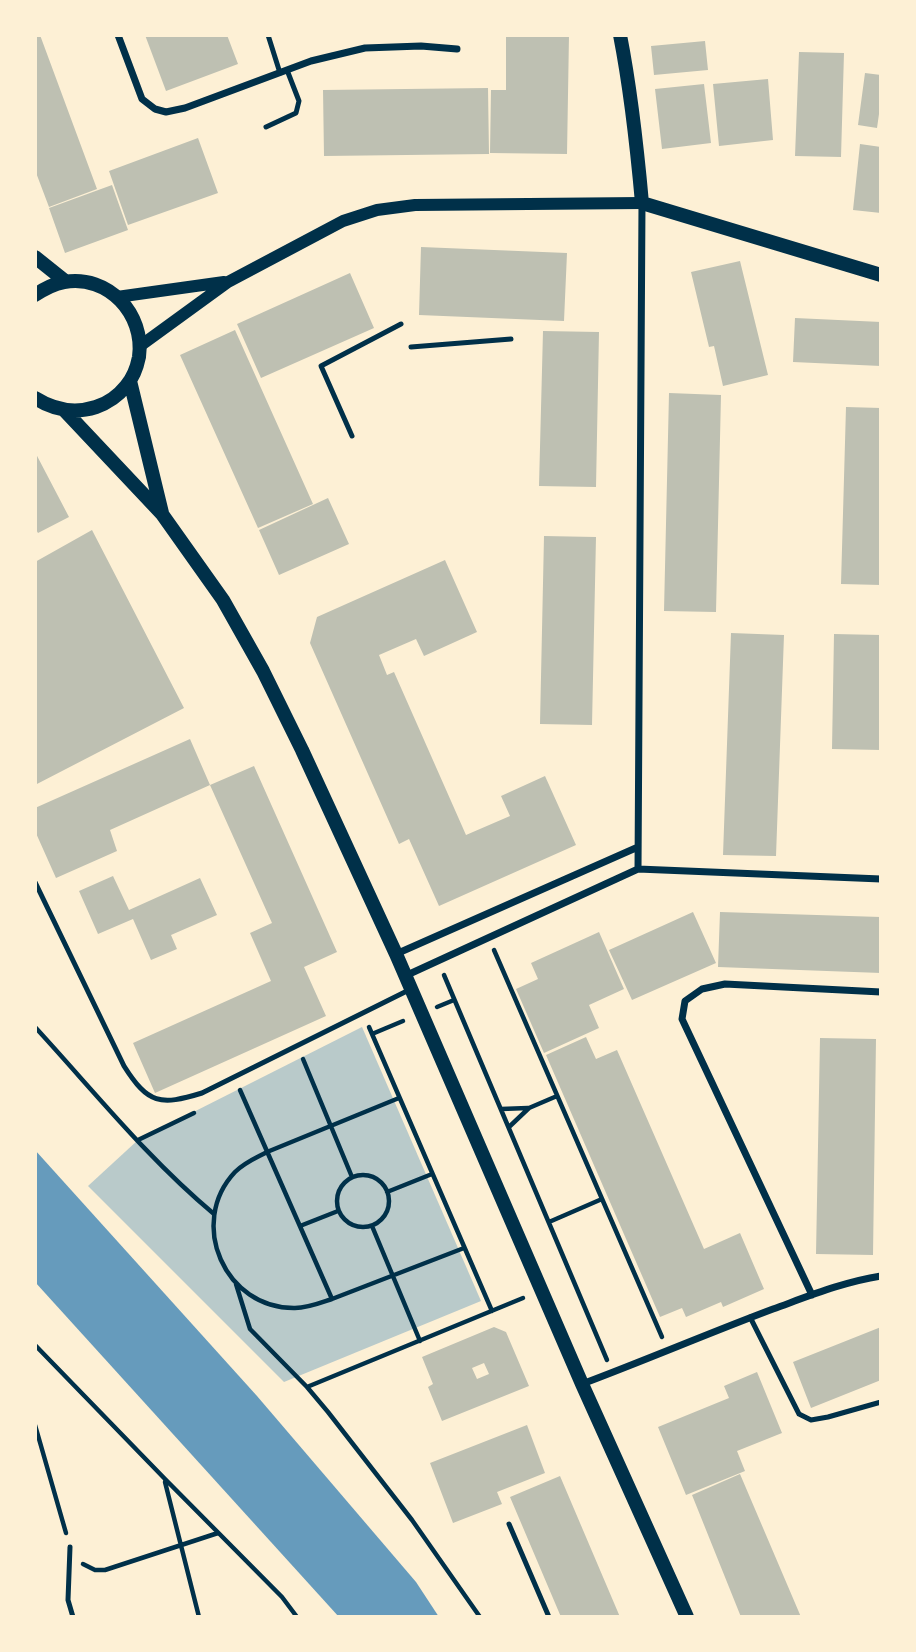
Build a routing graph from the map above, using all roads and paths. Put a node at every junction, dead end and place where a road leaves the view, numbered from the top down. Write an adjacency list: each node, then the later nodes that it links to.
1 (118, 35): 5 (street)
2 (268, 35): 5 (lane)
3 (620, 35): 7 (main road)
4 (457, 49): 5 (street)
5 (283, 72): 6 (lane)
6 (266, 127)
7 (642, 203): 9 (main road); 11 (street); 23 (street)
8 (35, 257): 10 (main road)
9 (881, 275)
10 (65, 281): 12 (main road); 13 (main road)
11 (228, 282): 13 (street); 16 (street)
12 (35, 295)
13 (117, 297): 16 (main road)
14 (401, 324): 21 (lane)
15 (511, 339): 17 (lane)
16 (140, 346): 18 (main road)
17 (411, 347)
18 (130, 381): 20 (main road); 22 (main road)
19 (39, 405): 20 (main road)
20 (65, 411): 22 (main road)
21 (352, 436)
22 (162, 514): 28 (main road)
23 (638, 847): 24 (street); 28 (street)
24 (638, 869): 25 (street); 27 (street)
25 (881, 879)
26 (35, 882): 35 (lane)
27 (489, 938): 29 (street); 38 (path)
28 (396, 954): 30 (main road)
29 (438, 961): 30 (street); 41 (path)
30 (408, 983): 32 (lane); 60 (main road)
31 (881, 992): 61 (street)
32 (363, 1013): 34 (lane); 39 (path)
33 (35, 1027): 45 (path)
34 (298, 1045): 35 (lane); 43 (path)
35 (234, 1077): 36 (path)
36 (240, 1090): 37 (path); 46 (path)
37 (229, 1096)
38 (557, 1096): 40 (path); 50 (path)
39 (399, 1098): 43 (path); 47 (path)
40 (529, 1108): 41 (path); 44 (path)
41 (500, 1109): 44 (path)
42 (195, 1113): 45 (path)
43 (331, 1126): 46 (path); 48 (path)
44 (508, 1128): 53 (path)
45 (138, 1140): 52 (path)
46 (267, 1152): 52 (path); 54 (path)
47 (432, 1174): 49 (path); 56 (path)
48 (352, 1177): 49 (path); 51 (path)
49 (387, 1192): 55 (path)
50 (602, 1199): 53 (path); 67 (path)
51 (338, 1211): 54 (path); 55 (path)
52 (214, 1214): 59 (path)
53 (549, 1222): 68 (path)
54 (300, 1226): 62 (path)
55 (372, 1226): 57 (path)
56 (464, 1248): 57 (path); 63 (path)
57 (393, 1276): 62 (path); 65 (path)
58 (881, 1276): 61 (street)
59 (235, 1282): 62 (path); 70 (path)
60 (542, 1291): 63 (path); 69 (main road)
61 (812, 1295): 64 (street)
62 (332, 1299)
63 (492, 1311): 65 (path)
64 (750, 1317): 67 (street); 71 (lane)
65 (420, 1341): 70 (path)
66 (35, 1345): 73 (path)
67 (668, 1351): 68 (street)
68 (612, 1373): 69 (street)
69 (582, 1384): 83 (main road)
70 (307, 1387): 81 (path)
71 (881, 1402)
72 (35, 1425): 77 (path)
73 (165, 1479): 75 (path); 76 (path)
74 (509, 1524): 82 (lane)
75 (218, 1533): 76 (path); 80 (path)
76 (181, 1545): 77 (path); 79 (path)
77 (70, 1547): 78 (lane)
78 (73, 1617)
79 (199, 1617)
80 (297, 1617)
81 (480, 1617)
82 (549, 1617)
83 (687, 1617)

